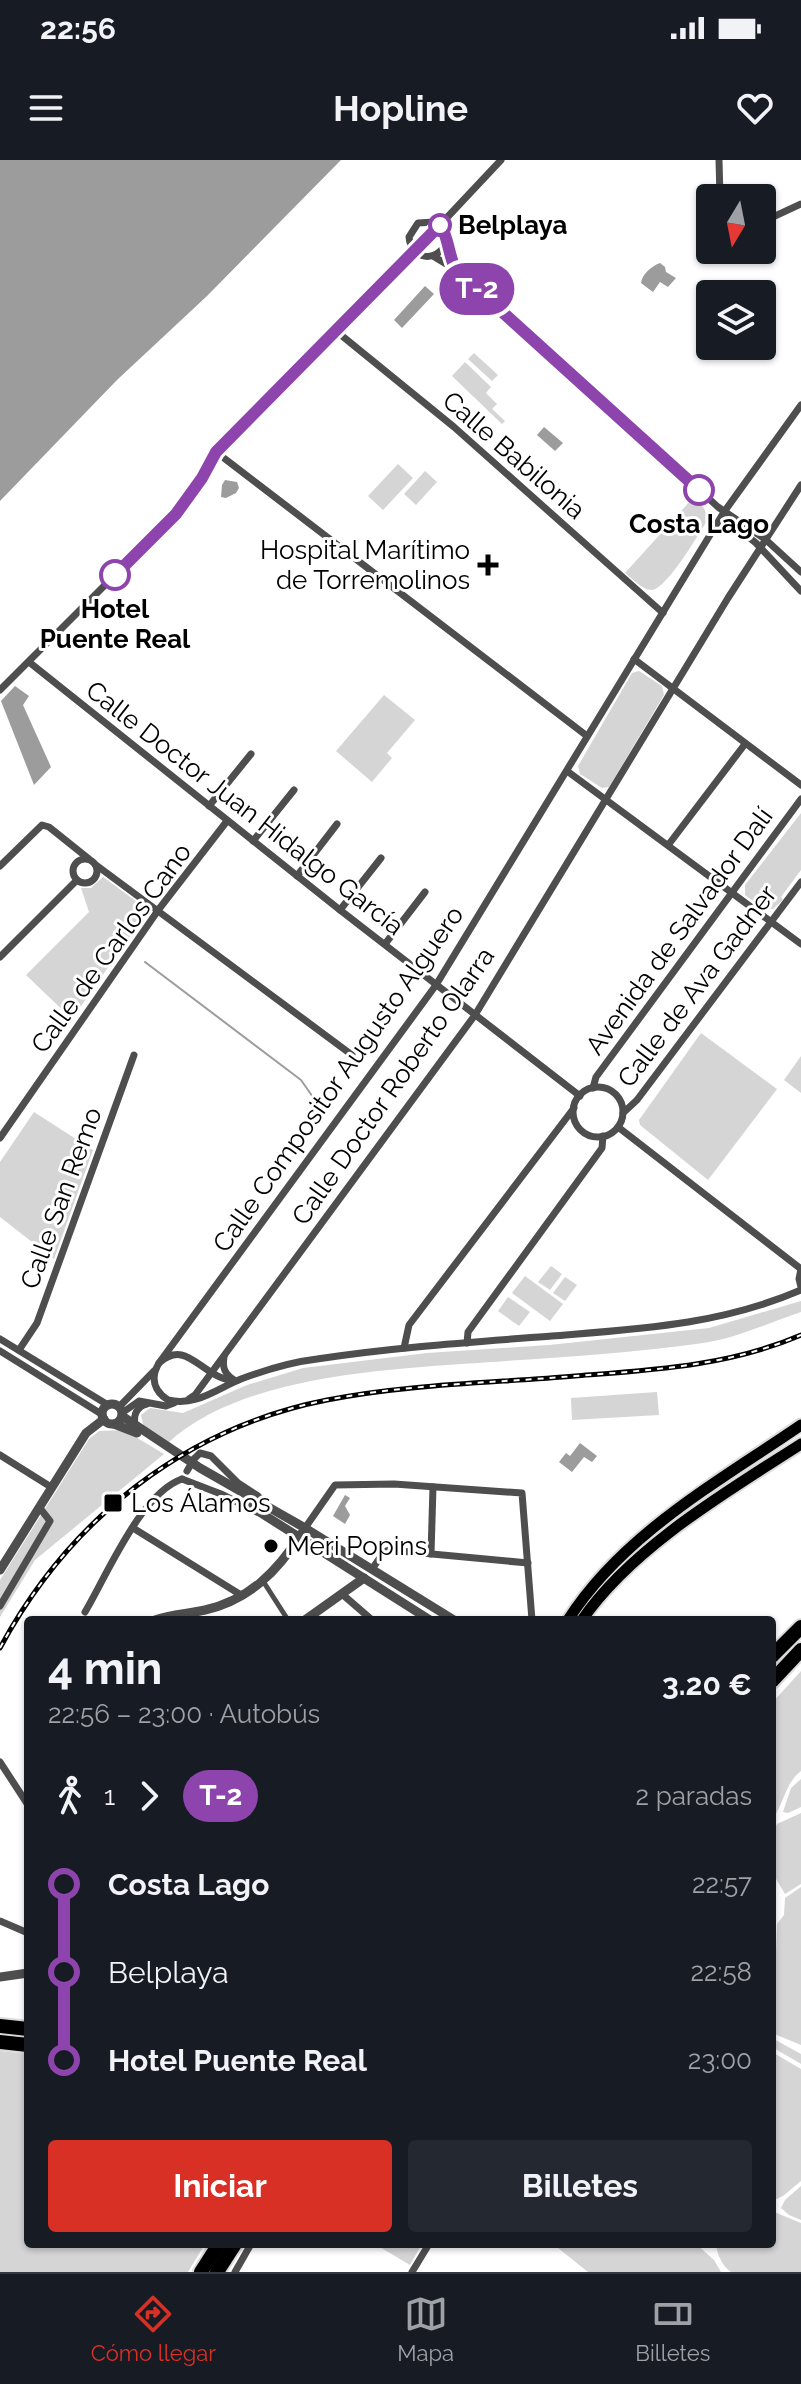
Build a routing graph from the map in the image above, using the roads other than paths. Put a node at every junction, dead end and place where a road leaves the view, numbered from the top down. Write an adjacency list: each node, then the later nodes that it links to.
1 (501, 160): 6 (street)
2 (719, 160): 3 (street)
3 (720, 184)
4 (801, 204): 5 (street)
5 (776, 216)
6 (440, 225): 7 (street); 8 (street); 8 (street)
7 (446, 243): 9 (street); 10 (street)
8 (415, 251): 9 (street); 11 (street)
9 (433, 256): 10 (street)
10 (456, 270): 15 (street)
11 (336, 331): 13 (street); 22 (street, Calle Babilonia)
12 (801, 405): 15 (street, Calle Compositor Augusto Alguero)
13 (216, 452): 24 (street); 27 (street)
14 (801, 485): 16 (street, Calle Doctor Roberto Olarra)
15 (724, 512): 16 (street); 17 (street); 22 (street, Calle Compositor Augusto Alguero)
16 (765, 539): 17 (street, Calle Doctor Roberto Olarra); 20 (street)
17 (760, 547): 18 (street, Calle Doctor Roberto Olarra); 19 (street)
18 (751, 561): 19 (street); 25 (street, Calle Doctor Roberto Olarra)
19 (775, 565): 21 (street)
20 (801, 572)
21 (801, 591)
22 (663, 613): 23 (street, Calle Compositor Augusto Alguero)
23 (634, 659): 25 (street); 27 (street, Calle Compositor Augusto Alguero)
24 (29, 662): 26 (street); 35 (street, Calle Doctor Juan Hidalgo García)
25 (674, 689): 28 (street); 33 (street, Calle Doctor Roberto Olarra)
26 (0, 690)
27 (587, 736): 30 (street, Calle Compositor Augusto Alguero)
28 (745, 744): 31 (street); 39 (street)
29 (251, 754): 35 (street)
30 (567, 771): 33 (street); 55 (street, Calle Compositor Augusto Alguero)
31 (801, 785)
32 (294, 790): 38 (street)
33 (606, 798): 39 (street); 56 (street, Calle Doctor Roberto Olarra)
34 (801, 799): 48 (street, Avenida de Salvador Dalí)
35 (209, 806): 36 (street, Calle Doctor Juan Hidalgo García)
36 (227, 821): 38 (street, Calle Doctor Juan Hidalgo García); 49 (street, Calle de Carlos Cano)
37 (337, 824): 44 (street)
38 (253, 841): 44 (street, Calle Doctor Juan Hidalgo García)
39 (669, 844): 48 (street)
40 (381, 858): 50 (street)
41 (89, 859): 42 (street); 43 (street); 45 (street)
42 (96, 865): 45 (street); 49 (street)
43 (0, 866)
44 (297, 876): 50 (street, Calle Doctor Juan Hidalgo García)
45 (77, 880): 54 (street)
46 (801, 882): 51 (street, Calle de Ava Gadner)
47 (425, 892): 52 (street)
48 (733, 894): 51 (street); 59 (street, Avenida de Salvador Dalí)
49 (159, 909): 58 (street); 65 (street, Calle de Carlos Cano)
50 (340, 910): 52 (street, Calle Doctor Juan Hidalgo García)
51 (771, 922): 53 (street); 62 (street, Calle de Ava Gadner)
52 (385, 944): 55 (street, Calle Doctor Juan Hidalgo García)
53 (801, 944)
54 (0, 957)
55 (436, 985): 56 (street, Calle Doctor Juan Hidalgo García); 74 (street, Calle Compositor Augusto Alguero)
56 (475, 1015): 60 (street, Calle Doctor Juan Hidalgo García); 73 (street, Calle Doctor Roberto Olarra)
57 (134, 1055): 71 (street, Calle San Remo)
58 (352, 1055)
59 (593, 1088): 60 (street); 62 (street)
60 (580, 1096): 61 (street)
61 (574, 1108): 64 (street); 70 (street)
62 (623, 1113): 63 (street)
63 (618, 1127): 64 (street); 66 (street)
64 (603, 1136): 69 (street)
65 (0, 1138)
66 (801, 1269): 67 (street)
67 (801, 1288): 69 (street)
68 (0, 1339): 71 (street)
69 (467, 1343): 70 (street)
70 (404, 1348): 77 (street)
71 (19, 1350): 82 (street)
72 (0, 1351): 82 (street)
73 (224, 1355): 76 (street, Calle Doctor Roberto Olarra); 77 (street)
74 (157, 1366): 75 (street); 80 (street); 82 (street, Calle Compositor Augusto Alguero)
75 (200, 1367): 76 (street); 78 (street)
76 (210, 1374): 77 (street); 78 (street, Calle Doctor Roberto Olarra)
77 (236, 1381): 79 (street)
78 (200, 1387): 79 (street)
79 (189, 1399): 80 (street)
80 (176, 1402): 81 (street)
81 (153, 1403): 82 (street); 84 (street)
82 (113, 1414): 84 (street); 88 (street); 91 (street)
83 (801, 1425): 113 (main road)
84 (136, 1427): 91 (street)
85 (801, 1444): 114 (main road)
86 (0, 1455): 88 (street)
87 (182, 1479): 91 (street); 91 (street, bridge); 92 (street)
88 (51, 1487): 90 (street)
89 (433, 1487): 93 (street); 96 (street); 97 (street)
90 (39, 1507): 95 (street); 104 (street)
91 (263, 1509): 93 (street); 94 (street)
92 (133, 1528): 103 (street); 105 (street)
93 (305, 1528): 94 (street); 98 (street)
94 (299, 1538): 100 (street); 101 (street)
95 (4, 1554): 99 (street)
96 (431, 1554): 97 (street); 98 (street)
97 (528, 1563): 112 (street)
98 (372, 1569): 100 (street); 111 (street)
99 (0, 1570)
100 (362, 1579): 102 (street); 110 (street)
101 (263, 1581): 103 (street); 107 (street)
102 (342, 1594): 108 (street); 109 (street)
103 (241, 1595): 106 (street)
104 (0, 1606)
105 (85, 1612)
106 (173, 1616)
107 (285, 1616)
108 (311, 1616)
109 (367, 1616)
110 (423, 1616)
111 (448, 1616)
112 (532, 1616)
113 (571, 1616)
114 (585, 1616)
115 (801, 1627): 117 (highway)
116 (801, 1650): 118 (highway)
117 (776, 1652)
118 (776, 1677)
119 (0, 1762): 120 (street)
120 (24, 1799)
121 (0, 1921): 122 (street)
122 (24, 1931)
123 (24, 1974): 124 (street)
124 (0, 1977)
125 (24, 2020): 126 (highway)
126 (0, 2023): 127 (highway)
127 (24, 2028)
128 (0, 2042): 129 (highway)
129 (24, 2045)
130 (216, 2248): 134 (highway)
131 (241, 2248): 135 (highway)
132 (243, 2248): 136 (street)
133 (427, 2248): 137 (street)
134 (201, 2272)
135 (217, 2272)
136 (235, 2272)
137 (412, 2272)

